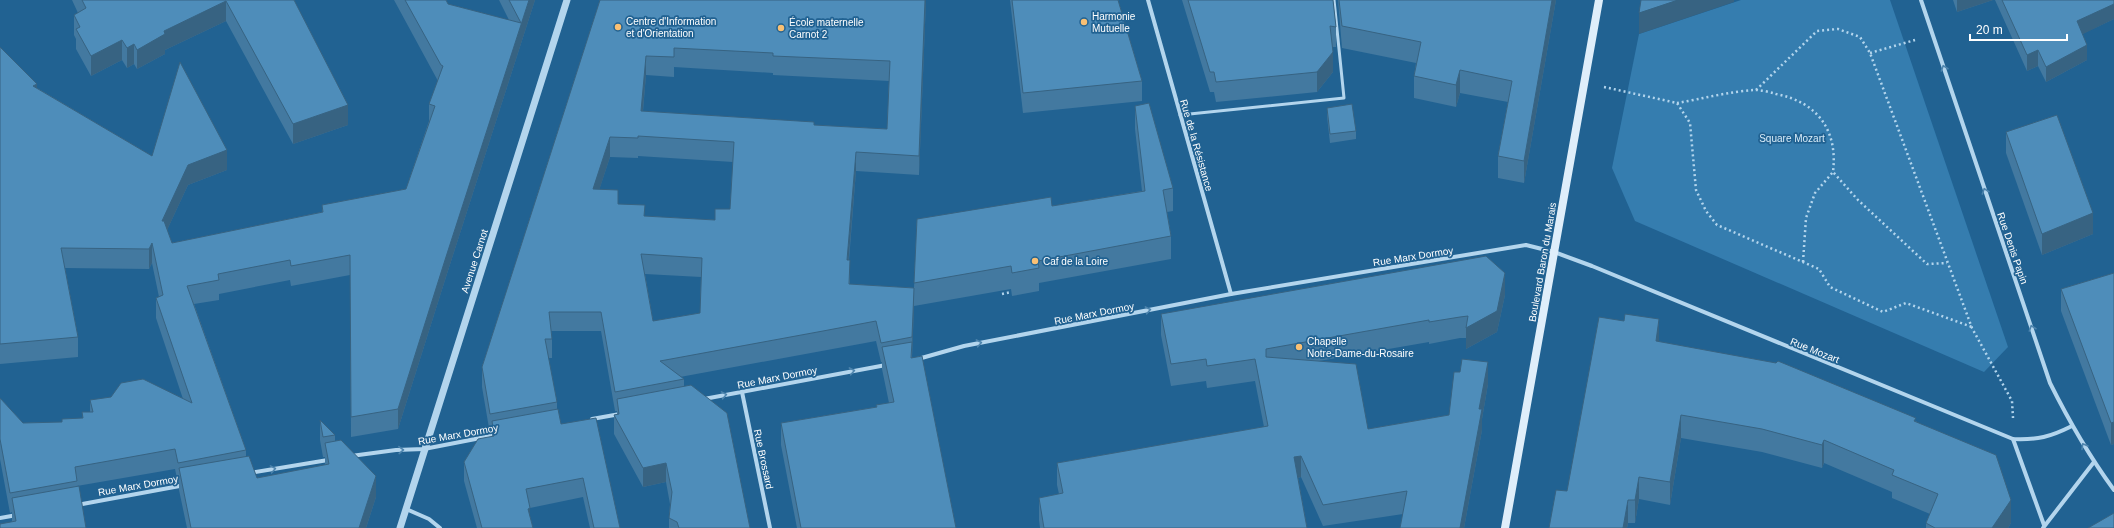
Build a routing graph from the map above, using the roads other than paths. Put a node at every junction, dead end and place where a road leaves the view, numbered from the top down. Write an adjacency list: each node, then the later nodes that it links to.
1 (567, 0): 18 (street, Avenue Carnot)
2 (1148, 0): 6 (street, Rue de la Résistance)
3 (1334, 0): 6 (lane)
4 (1599, 0): 7 (main road, Boulevard Baron du Marais)
5 (1921, 0): 15 (street, Rue Denis Papin, one-way to 5)
6 (1180, 115): 8 (street, Rue de la Résistance)
7 (1554, 252): 8 (street, Rue Marx Dormoy); 17 (street, Rue Mozart); 33 (main road, Boulevard Baron du Marais)
8 (1231, 294): 9 (street, Rue Marx Dormoy, one-way to 8)
9 (910, 360)
10 (895, 363): 11 (street, Rue Marx Dormoy, one-way to 10)
11 (742, 392): 12 (street, Rue Marx Dormoy, one-way to 11); 32 (street, Rue Brossard)
12 (695, 400)
13 (625, 413): 14 (street)
14 (586, 420)
15 (2072, 426): 17 (street, Rue Mozart); 21 (street, Rue Denis Papin, one-way to 15)
16 (499, 435): 18 (street, Rue Marx Dormoy)
17 (2014, 439): 29 (street)
18 (424, 449): 19 (street, Rue Marx Dormoy, one-way to 18); 26 (street, Avenue Carnot)
19 (346, 457)
20 (330, 460): 22 (street, one-way to 20)
21 (2094, 462): 24 (street, Rue Denis Papin); 29 (street)
22 (244, 475)
23 (189, 484): 25 (street, Rue Marx Dormoy)
24 (2114, 490)
25 (71, 506)
26 (406, 509): 30 (street, Avenue Carnot); 31 (street)
27 (24, 514): 28 (street)
28 (0, 518)
29 (2044, 527)
30 (400, 528)
31 (440, 528)
32 (770, 528)
33 (1504, 528)

